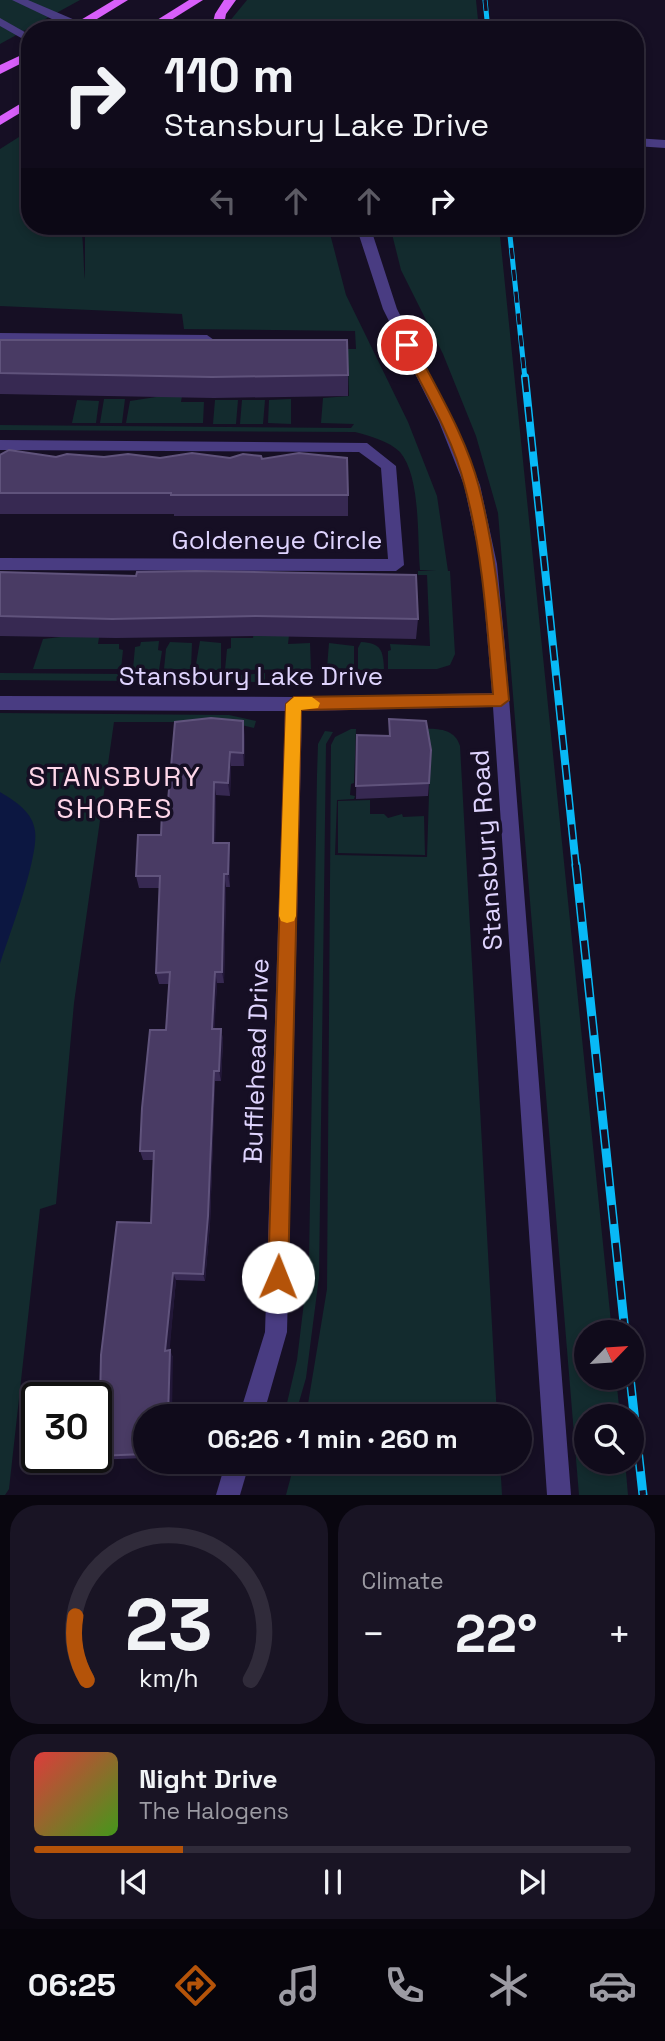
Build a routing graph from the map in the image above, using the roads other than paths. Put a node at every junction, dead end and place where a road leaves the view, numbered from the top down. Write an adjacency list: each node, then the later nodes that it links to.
1 (18, 0): 6 (street)
2 (122, 0): 7 (main road)
3 (197, 0): 8 (main road)
4 (230, 0): 9 (main road)
5 (0, 21): 10 (street)
6 (62, 21)
7 (88, 21)
8 (162, 21)
9 (217, 21)
10 (21, 34)
11 (21, 59): 12 (main road)
12 (0, 71)
13 (21, 108): 14 (main road)
14 (0, 121)
15 (644, 143): 16 (street)
16 (665, 144)
17 (365, 235): 22 (street, Stansbury Road)
18 (0, 338): 19 (street)
19 (223, 340)
20 (0, 445): 21 (street, Goldeneye Circle)
21 (0, 564)
22 (501, 700): 24 (street, Stansbury Lake Drive); 28 (street, Stansbury Road)
23 (0, 703): 24 (street, Stansbury Lake Drive)
24 (294, 704): 25 (street, Bufflehead Drive)
25 (255, 1404)
26 (234, 1474): 27 (street)
27 (228, 1495)
28 (559, 1495)

